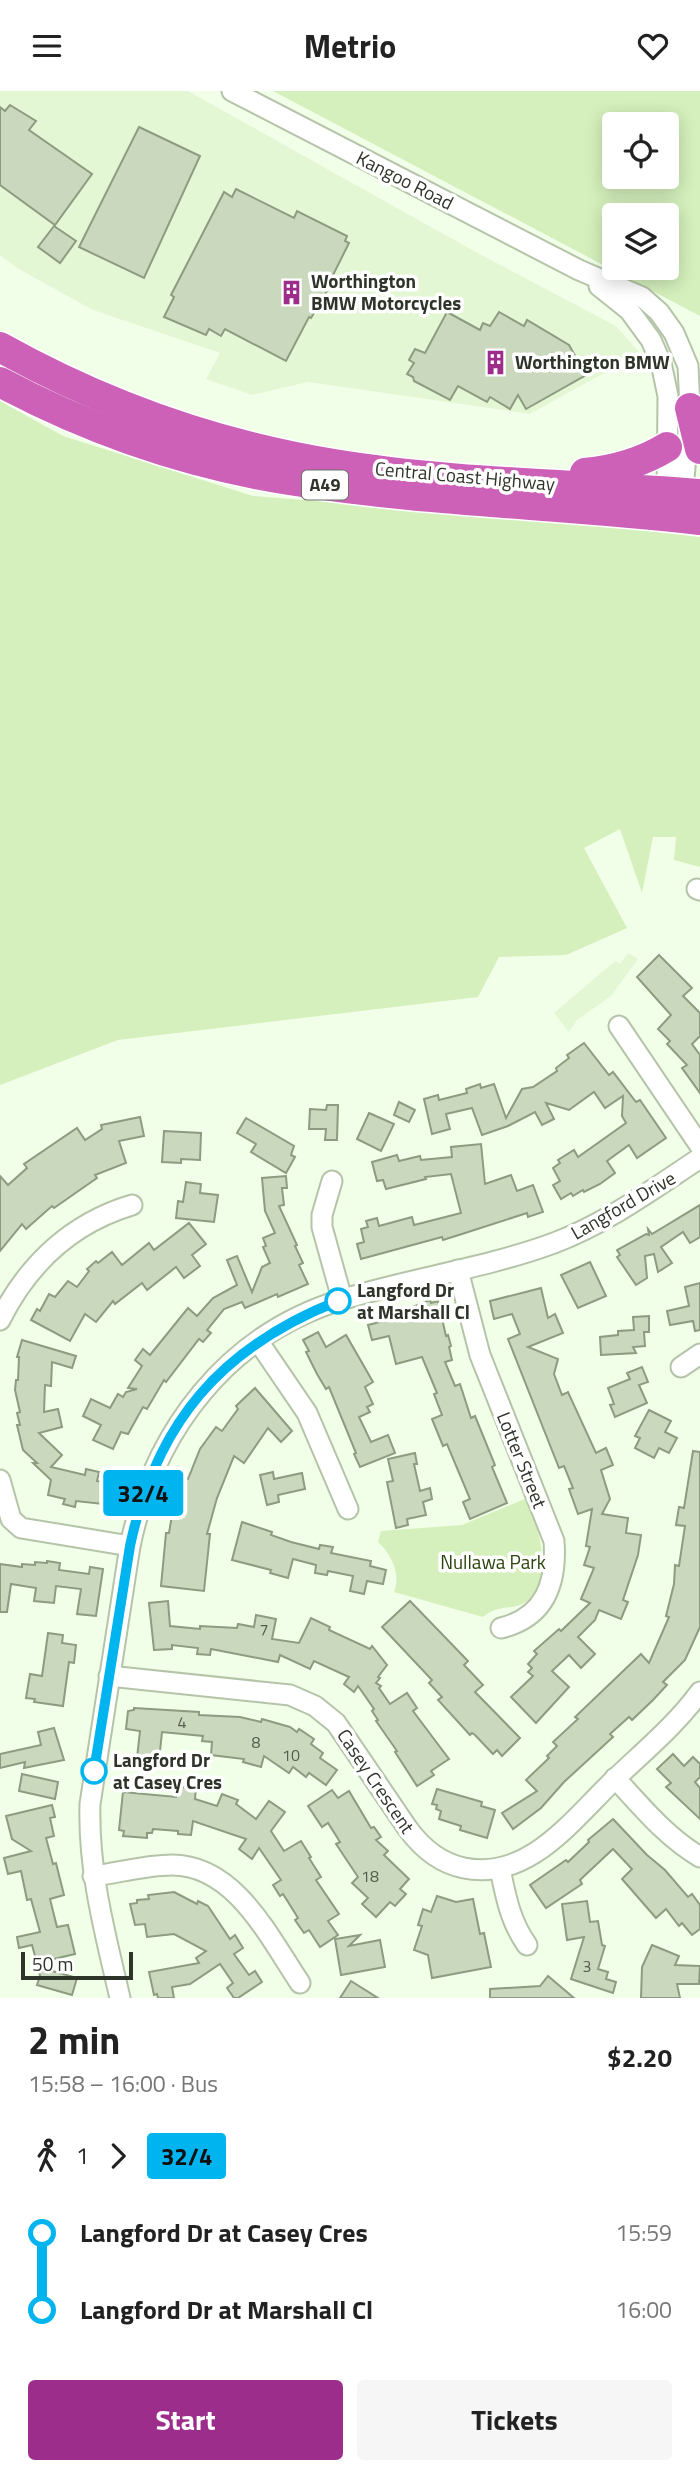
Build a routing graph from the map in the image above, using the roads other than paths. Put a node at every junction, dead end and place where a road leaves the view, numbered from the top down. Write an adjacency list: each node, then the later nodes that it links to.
1 (232, 91): 2 (street, Kangoo Road)
2 (579, 270): 3 (street, Kangoo Road); 4 (street, Kangoo Road)
3 (651, 340): 4 (street); 7 (street, Kangoo Road)
4 (679, 343): 7 (street, Kangoo Road)
5 (0, 347): 10 (highway, Central Coast Highway / A49)
6 (0, 382): 11 (highway, Central Coast Highway / A49)
7 (679, 402): 8 (street, Kangoo Road); 9 (highway); 11 (street, Kangoo Road)
8 (667, 447): 10 (highway); 11 (street, Kangoo Road)
9 (700, 449)
10 (452, 477): 11 (highway, Central Coast Highway / A49)
11 (683, 506)
12 (619, 1026): 13 (street)
13 (700, 1146)
14 (700, 1158): 17 (street, Langford Drive)
15 (332, 1181): 18 (street)
16 (132, 1205): 19 (street)
17 (458, 1270): 18 (street, Langford Drive); 26 (street, Lotter Street)
18 (342, 1300): 20 (street, Langford Drive)
19 (0, 1320)
20 (258, 1341): 24 (street); 25 (street, Langford Drive)
21 (700, 1354): 22 (street)
22 (681, 1367)
23 (0, 1480): 25 (street)
24 (348, 1509)
25 (130, 1546): 27 (street, Langford Drive)
26 (501, 1627)
27 (109, 1677): 31 (street, Casey Crescent); 32 (street, Langford Drive)
28 (700, 1692): 29 (street, Casey Crescent)
29 (615, 1778): 30 (street); 31 (street, Casey Crescent)
30 (700, 1857)
31 (500, 1869): 33 (street)
32 (93, 1876): 34 (street); 35 (street, Langford Drive)
33 (527, 1945)
34 (300, 1983)
35 (120, 1998)

